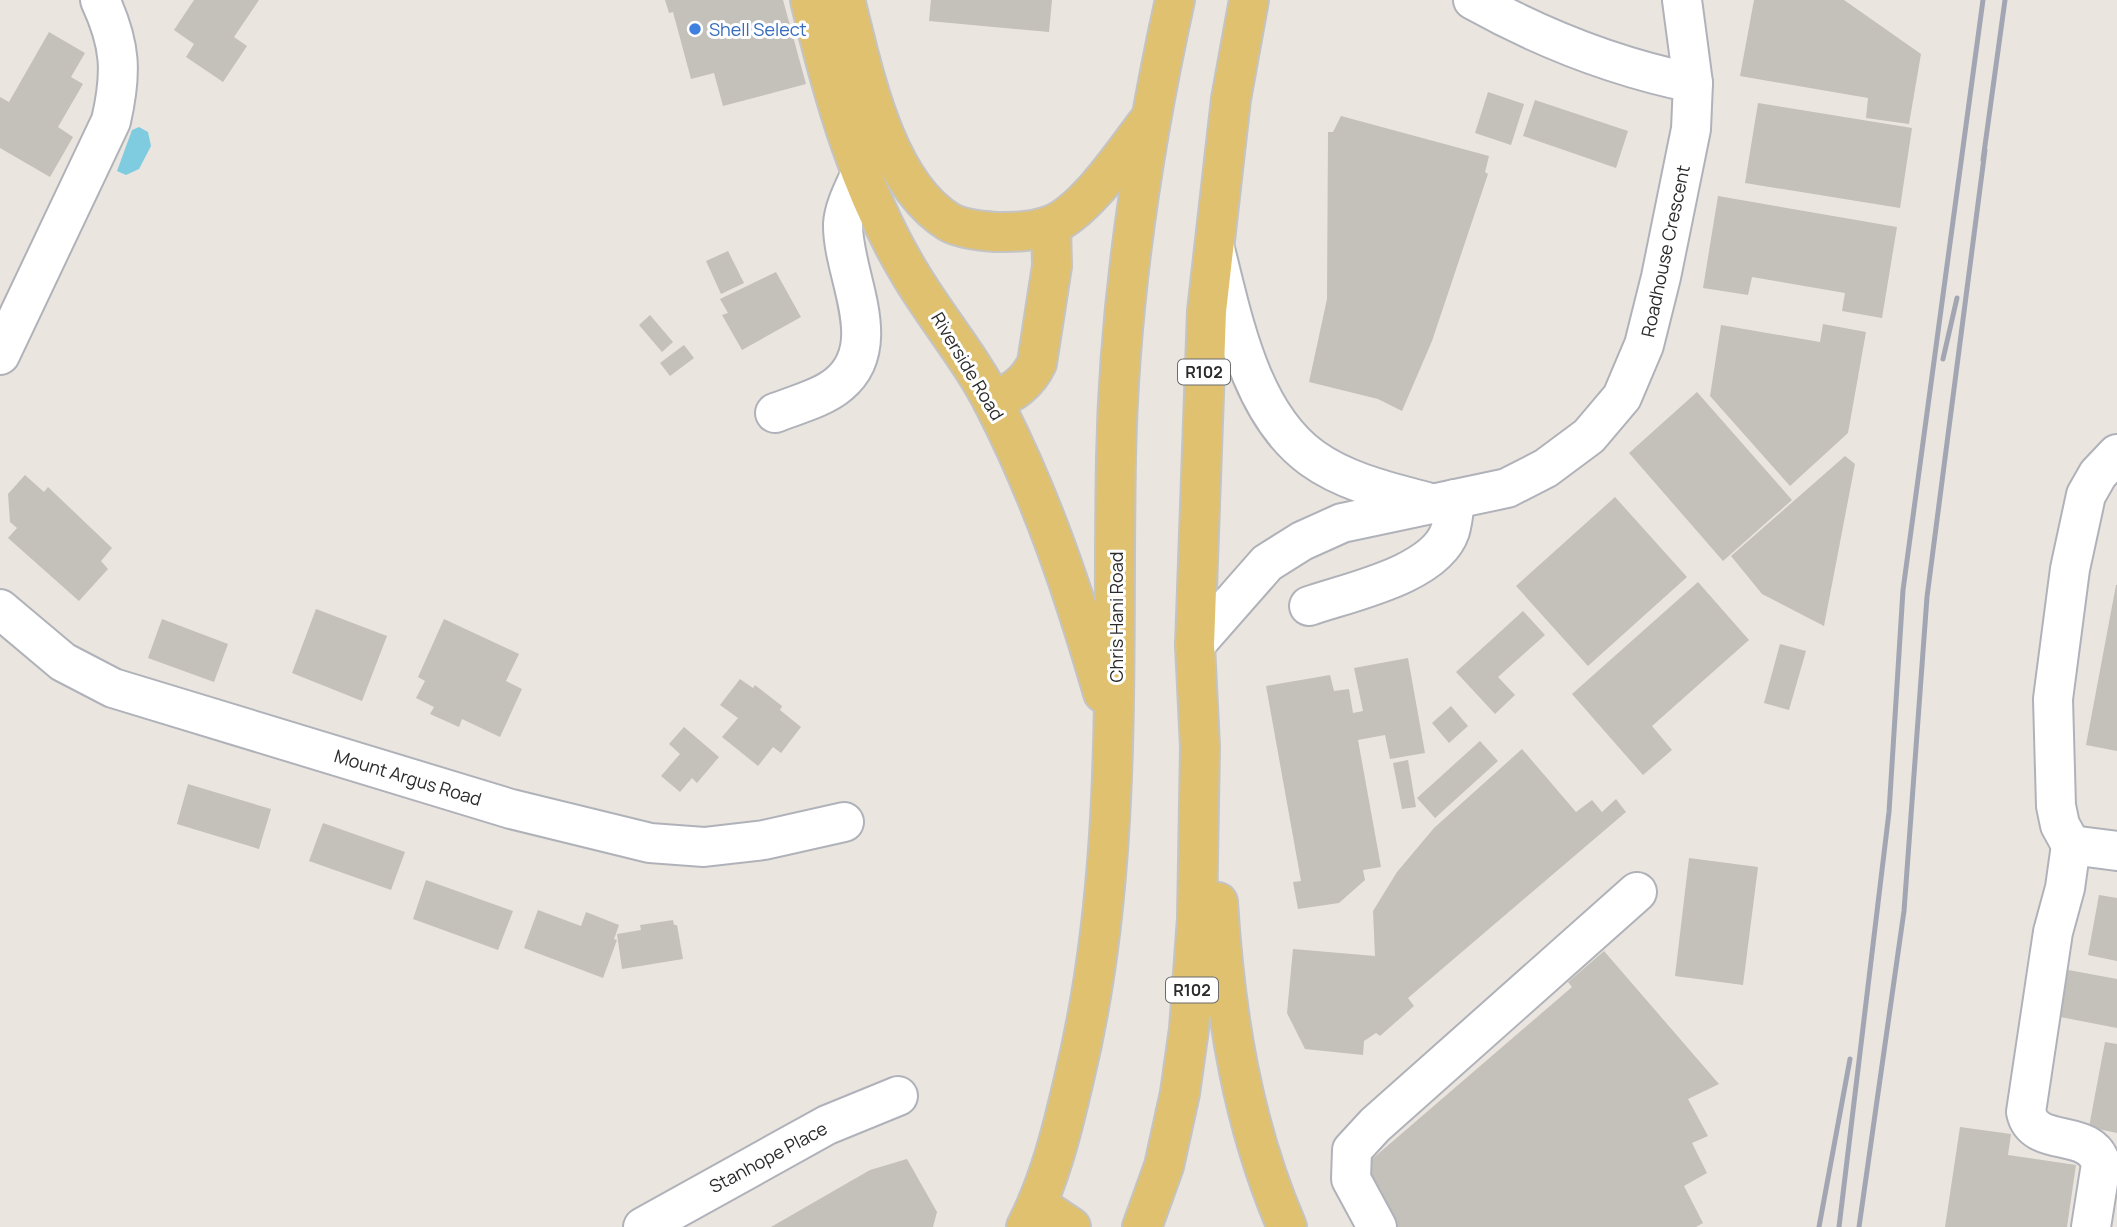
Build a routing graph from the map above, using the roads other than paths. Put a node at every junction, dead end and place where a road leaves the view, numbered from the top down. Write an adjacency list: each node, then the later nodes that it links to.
1 (100, 0): 13 (street)
2 (810, 0): 10 (main road, Riverside Road)
3 (845, 0): 11 (main road)
4 (1175, 0): 9 (main road, Chris Hani Road)
5 (1249, 0): 12 (main road, R102)
6 (1474, 0): 8 (street)
7 (1682, 0): 8 (street, Roadhouse Crescent)
8 (1693, 83): 17 (street, Roadhouse Crescent)
9 (1149, 121): 11 (main road); 21 (main road, Chris Hani Road)
10 (861, 173): 14 (main road, Riverside Road); 15 (street)
11 (1051, 225): 14 (main road)
12 (1214, 249): 17 (street, Roadhouse Crescent); 20 (main road, R102)
13 (0, 355)
14 (993, 402): 21 (main road, Riverside Road)
15 (775, 413)
16 (2117, 454): 24 (street)
17 (1442, 501): 18 (street); 20 (street, Roadhouse Crescent)
18 (1309, 606)
19 (0, 609): 23 (street, Mount Argus Road)
20 (1195, 645): 22 (main road, R102)
21 (1116, 738): 28 (main road, Chris Hani Road)
22 (1200, 747): 31 (main road, R102); 32 (main road)
23 (844, 822)
24 (2071, 845): 25 (street); 34 (street)
25 (2117, 851)
26 (1637, 892): 33 (street)
27 (898, 1096): 29 (street, Stanhope Place)
28 (1032, 1216): 30 (main road)
29 (643, 1227)
30 (1071, 1227)
31 (1142, 1227)
32 (1287, 1227)
33 (1377, 1227)
34 (2091, 1227)

